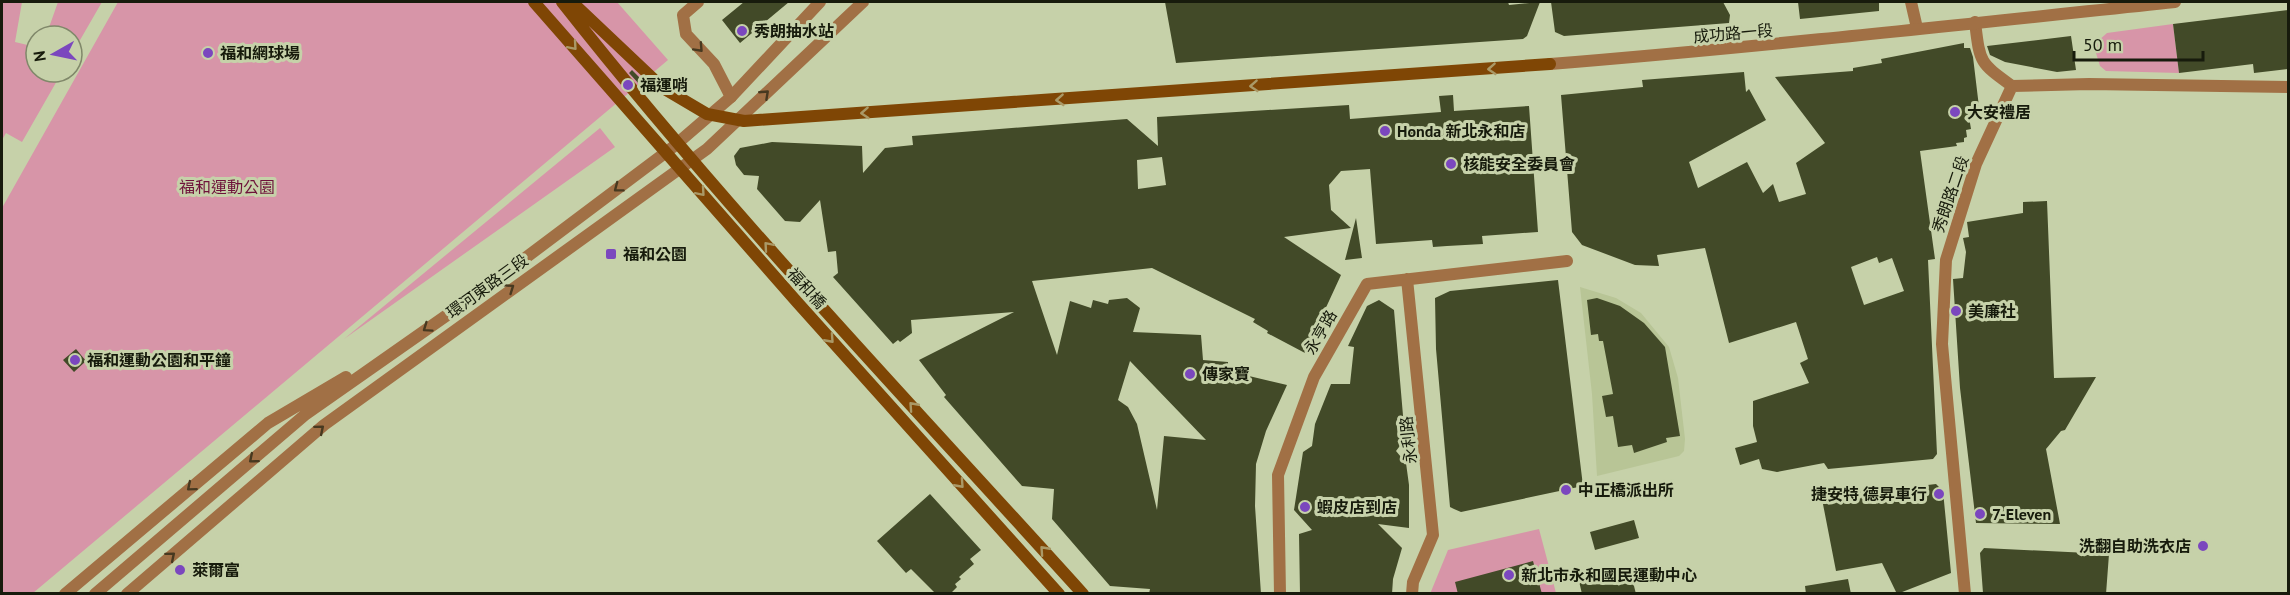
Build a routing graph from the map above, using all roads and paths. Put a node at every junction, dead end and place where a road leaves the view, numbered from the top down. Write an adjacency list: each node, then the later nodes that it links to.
1 (534, 2): 21 (main road, 福和橋, one-way to 21)
2 (562, 2): 22 (main road, 福和橋, one-way to 2)
3 (572, 2): 11 (main road, one-way to 3)
4 (698, 2): 14 (street, one-way to 14)
5 (820, 2): 14 (street, 環河東路三段)
6 (863, 2): 20 (street, 環河東路三段, one-way to 6)
7 (1911, 2): 10 (street)
8 (2175, 2): 9 (street, 成功路一段)
9 (1975, 22): 10 (street, 成功路一段); 12 (street)
10 (1917, 28): 11 (street, 成功路一段)
11 (1550, 64)
12 (2012, 86): 13 (street); 25 (street, 秀朗路二段)
13 (2289, 87)
14 (731, 97): 17 (street, 環河東路三段, one-way to 17)
15 (1567, 261): 16 (street, 永亨路)
16 (1407, 279): 23 (street, 永亨路); 24 (street, 永利路)
17 (400, 348): 18 (street, one-way to 18); 19 (street, 環河東路三段, one-way to 19)
18 (65, 594)
19 (95, 594)
20 (127, 594)
21 (1059, 594)
22 (1083, 594)
23 (1280, 594)
24 (1412, 594)
25 (1965, 594)

